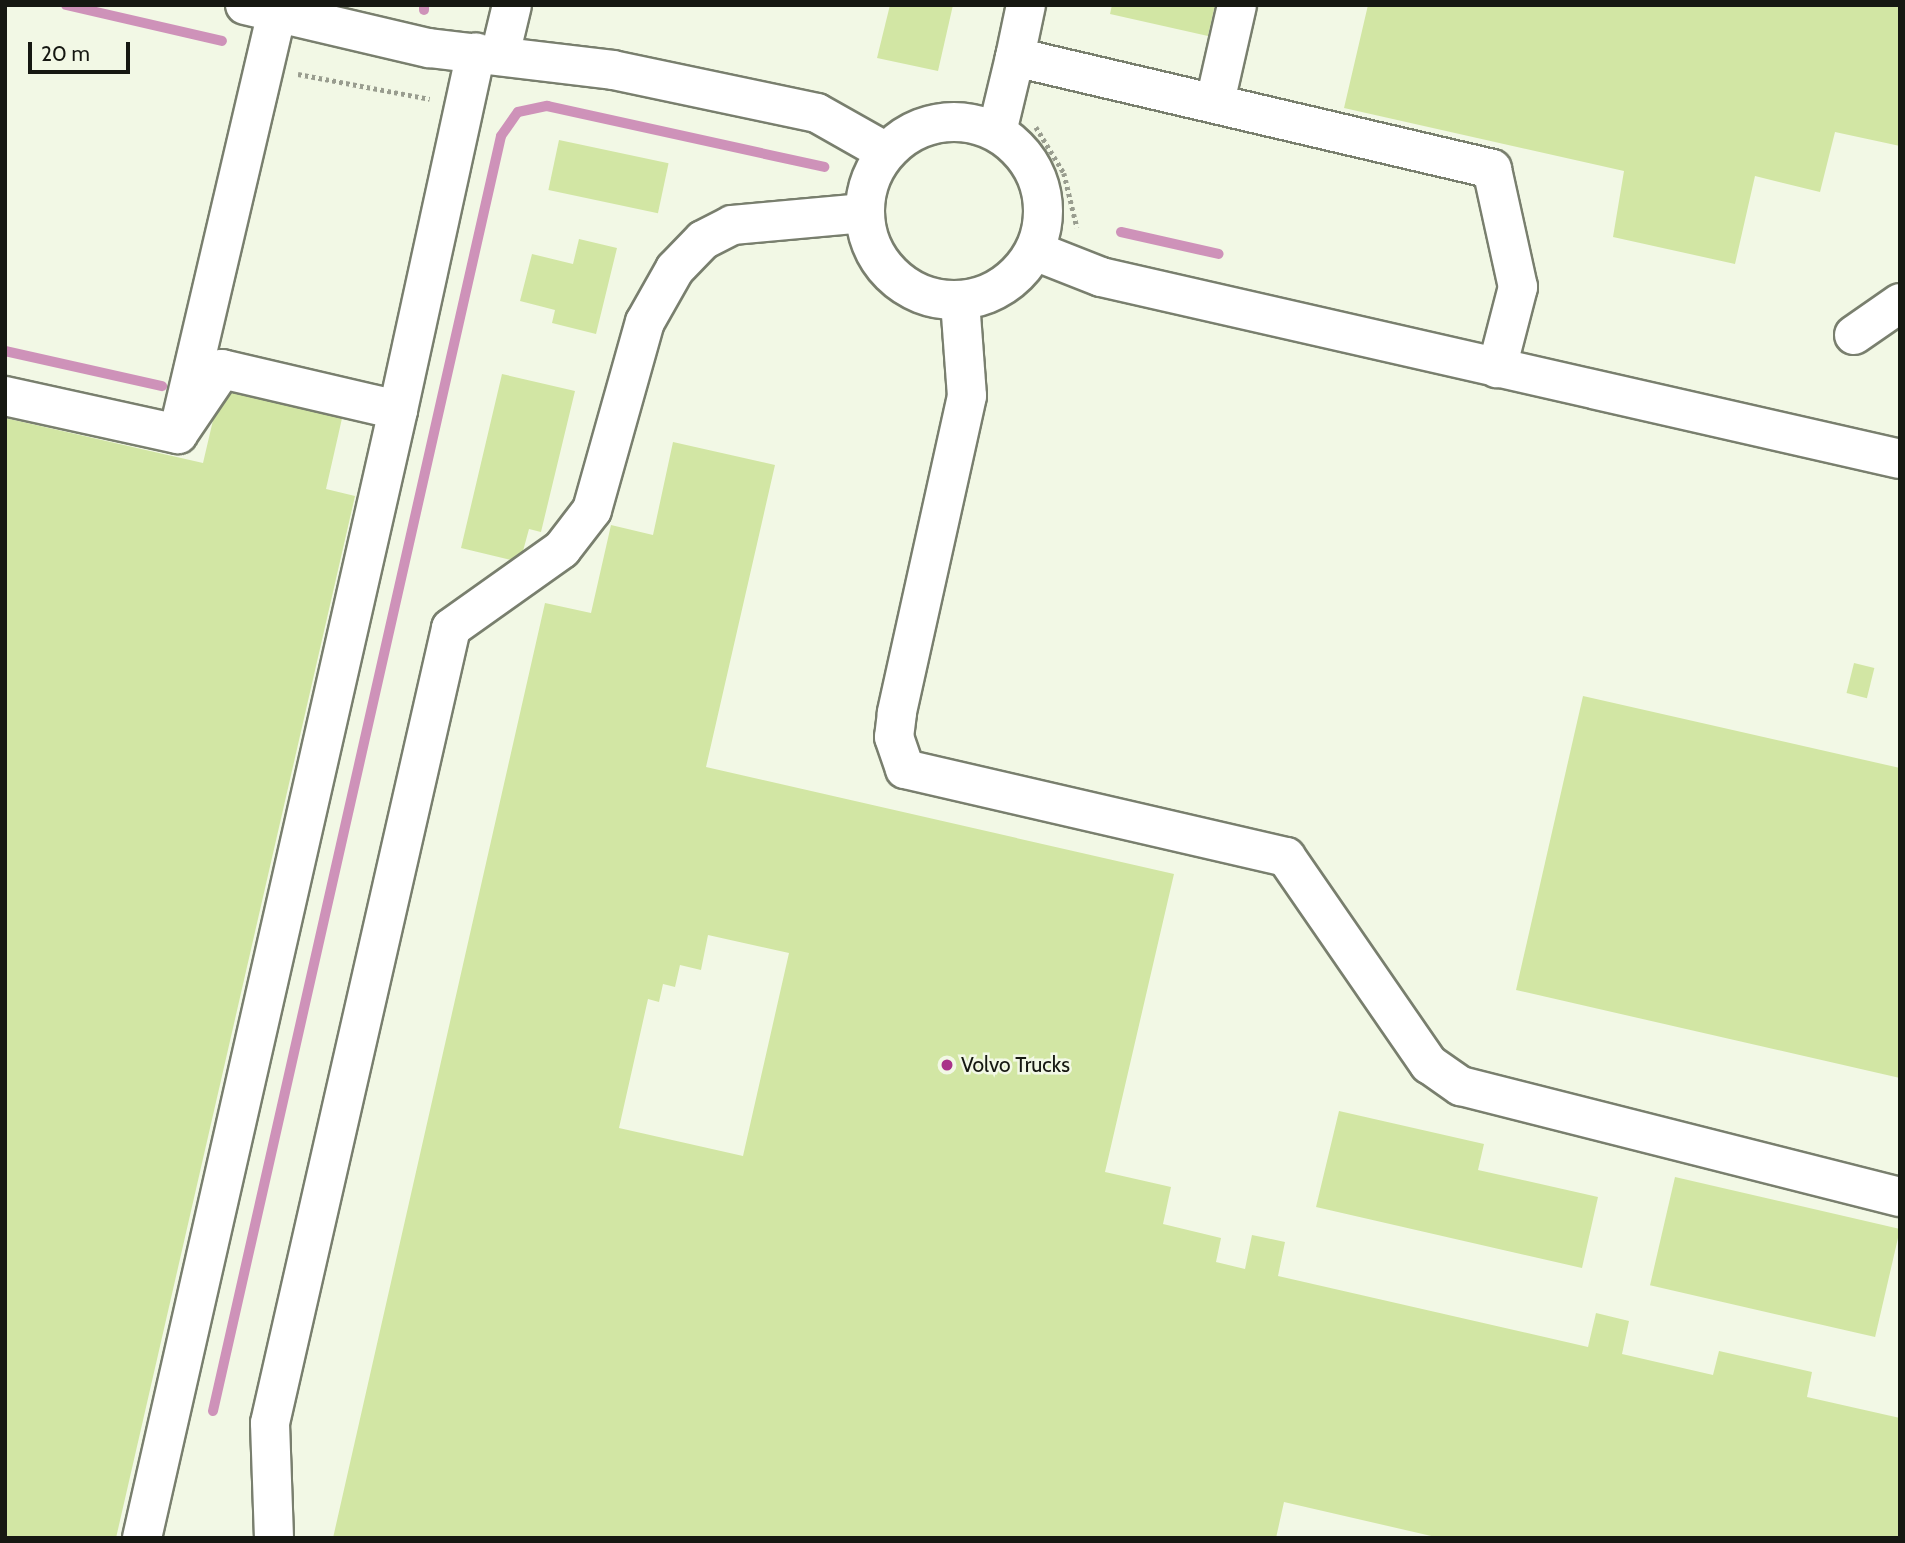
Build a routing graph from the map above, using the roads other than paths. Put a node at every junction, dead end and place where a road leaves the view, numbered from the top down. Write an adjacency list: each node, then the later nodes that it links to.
1 (512, 5): 5 (lane)
2 (1026, 5): 6 (lane)
3 (1237, 5): 7 (lane)
4 (254, 7): 5 (lane); 18 (lane)
5 (488, 53): 9 (lane); 17 (lane)
6 (1015, 57): 7 (lane); 8 (lane)
7 (1215, 102): 15 (lane)
8 (1015, 127): 9 (lane); 11 (lane)
9 (886, 152): 10 (lane)
10 (864, 213): 12 (lane); 22 (lane)
11 (1035, 251): 12 (lane); 15 (lane)
12 (960, 300): 20 (lane)
13 (1900, 303): 14 (lane)
14 (1854, 335)
15 (1497, 368): 19 (lane)
16 (5, 396): 18 (lane)
17 (398, 410): 18 (lane); 21 (lane)
18 (178, 434)
19 (1900, 459)
20 (1900, 1197)
21 (142, 1538)
22 (274, 1538)

